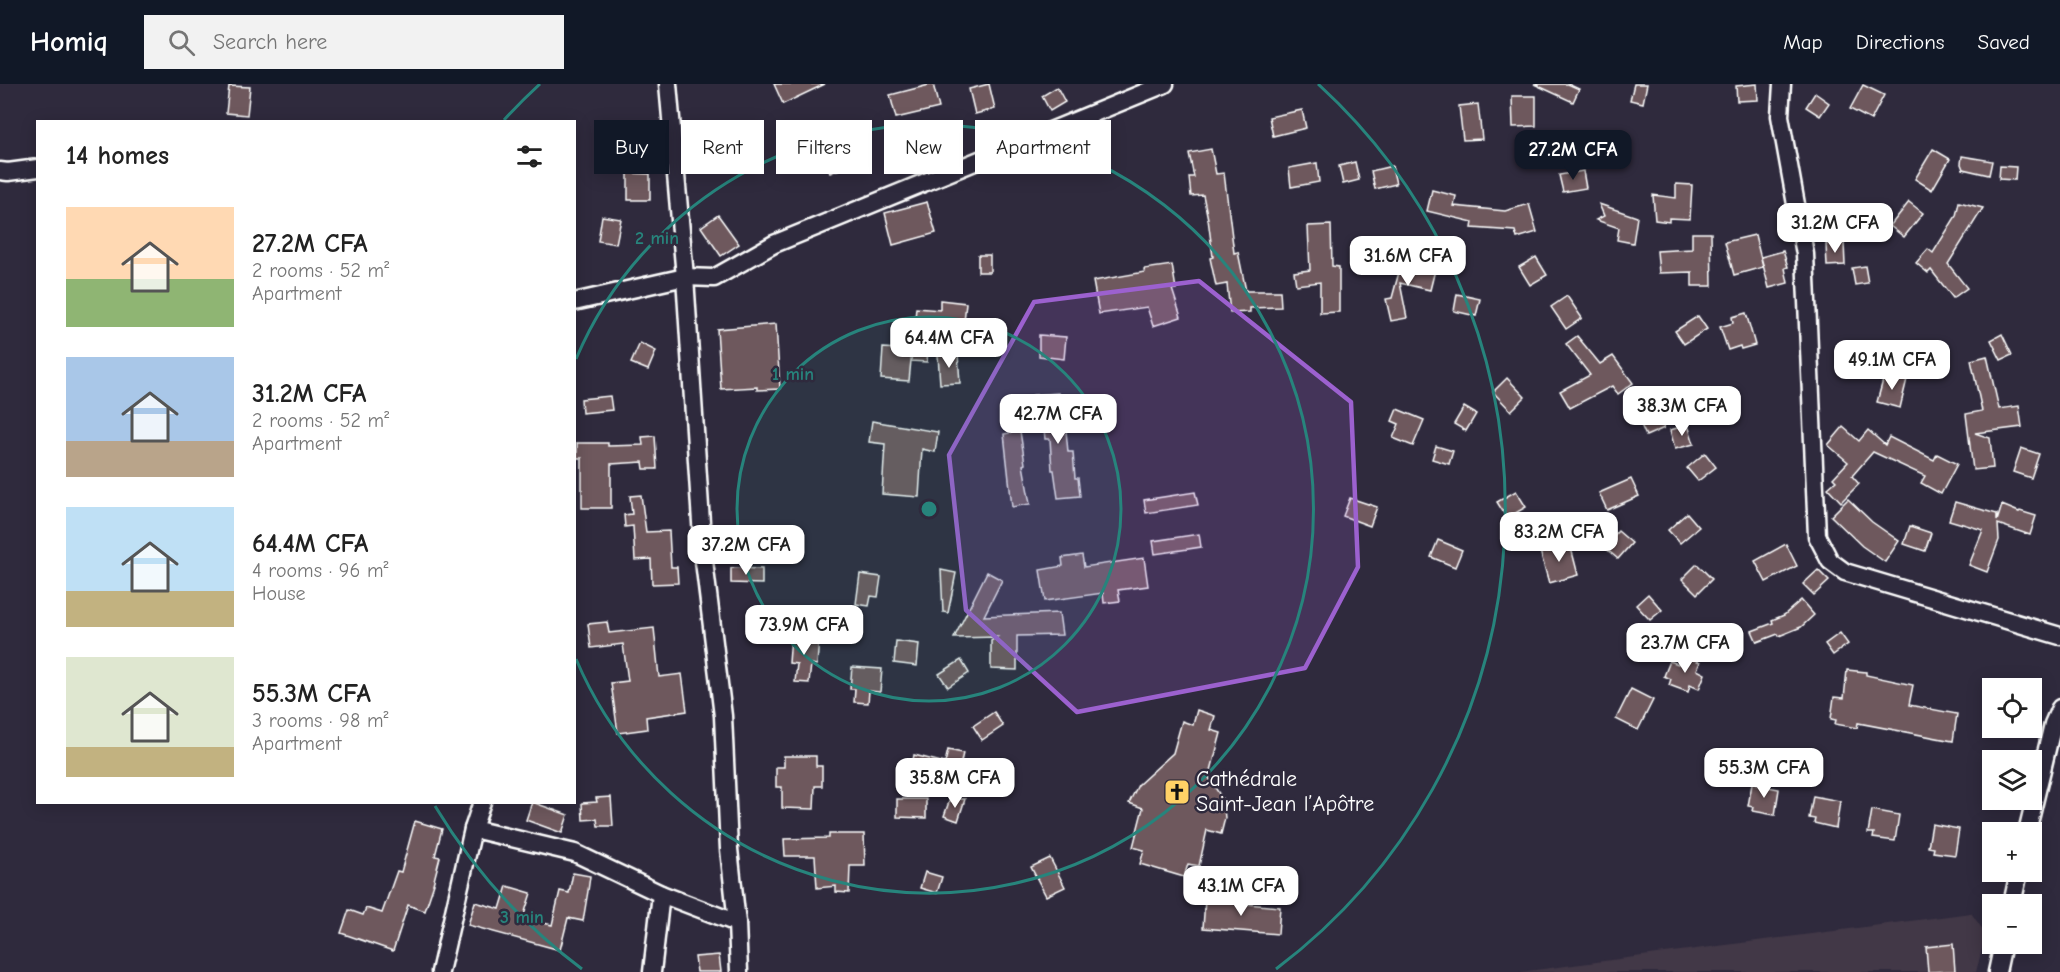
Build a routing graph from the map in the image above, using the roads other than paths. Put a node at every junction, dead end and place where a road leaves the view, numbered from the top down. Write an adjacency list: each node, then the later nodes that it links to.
1 (668, 84): 6 (street)
2 (1165, 84): 6 (street)
3 (1782, 84): 8 (street)
4 (36, 168): 5 (street)
5 (0, 171)
6 (685, 277): 7 (street); 14 (street)
7 (576, 302)
8 (2060, 636)
9 (2060, 708): 11 (street)
10 (481, 804): 12 (street)
11 (2029, 822)
12 (473, 829): 13 (street); 16 (street)
13 (661, 894): 14 (street); 17 (street)
14 (737, 923): 18 (street)
15 (2001, 954): 19 (street)
16 (440, 972)
17 (652, 972)
18 (739, 972)
19 (1997, 972)

